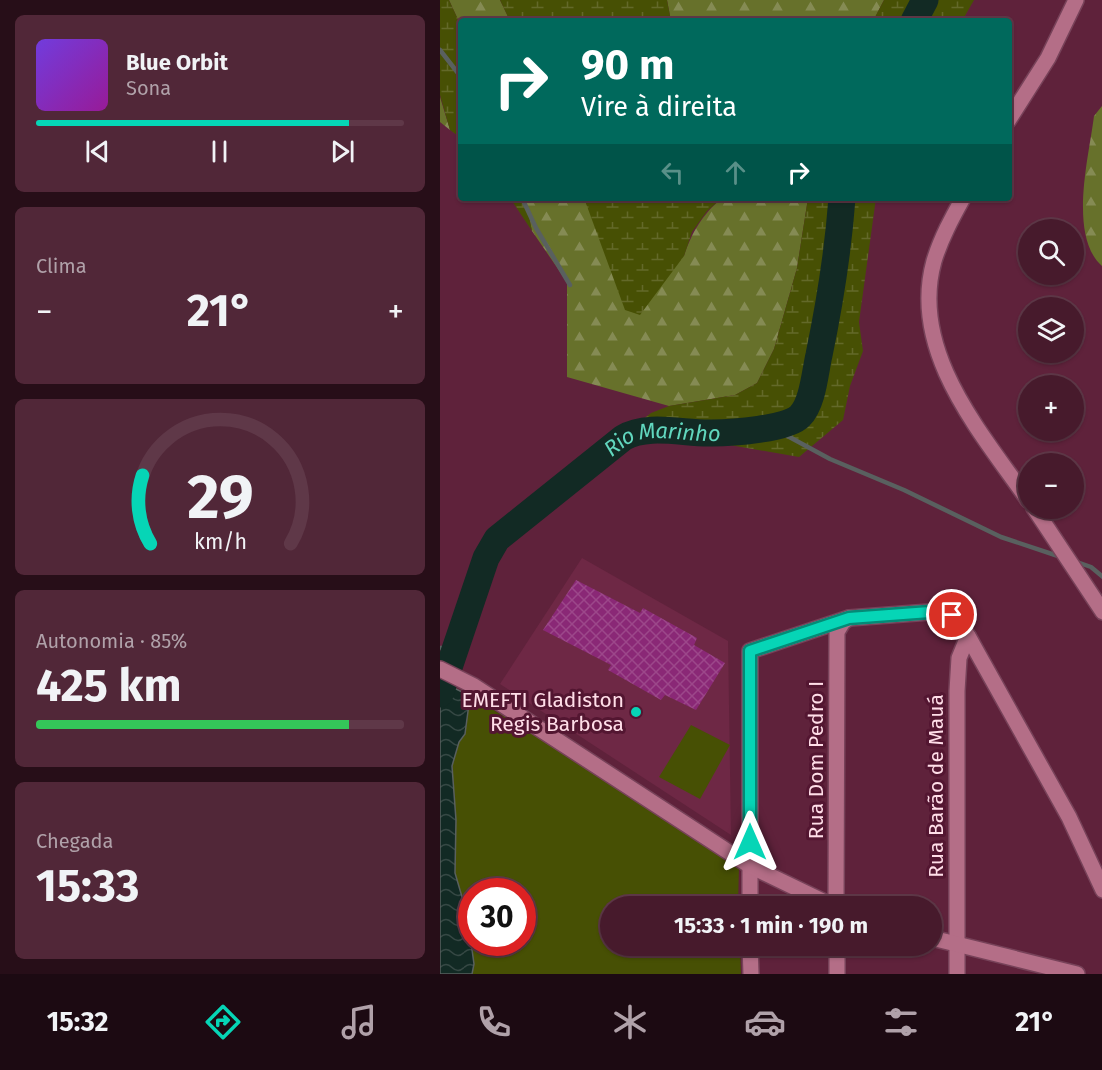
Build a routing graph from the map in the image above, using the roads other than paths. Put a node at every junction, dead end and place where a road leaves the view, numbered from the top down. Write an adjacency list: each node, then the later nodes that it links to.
1 (1076, 0): 2 (street)
2 (1012, 114)
3 (961, 201): 4 (street)
4 (1018, 485)
5 (1042, 519): 6 (street)
6 (1103, 612)
7 (849, 618): 8 (street); 10 (street); 14 (street, Rua Dom Pedro I)
8 (968, 636): 11 (street); 16 (street, Rua Barão de Mauá)
9 (440, 669): 10 (street)
10 (750, 866): 12 (street); 13 (street)
11 (1103, 890)
12 (750, 896)
13 (814, 896)
14 (835, 896)
15 (942, 941): 16 (street)
16 (958, 946): 21 (street, Rua Barão de Mauá); 22 (street)
17 (750, 956): 19 (street)
18 (837, 956): 20 (street)
19 (750, 974)
20 (837, 974)
21 (958, 974)
22 (1077, 974)

